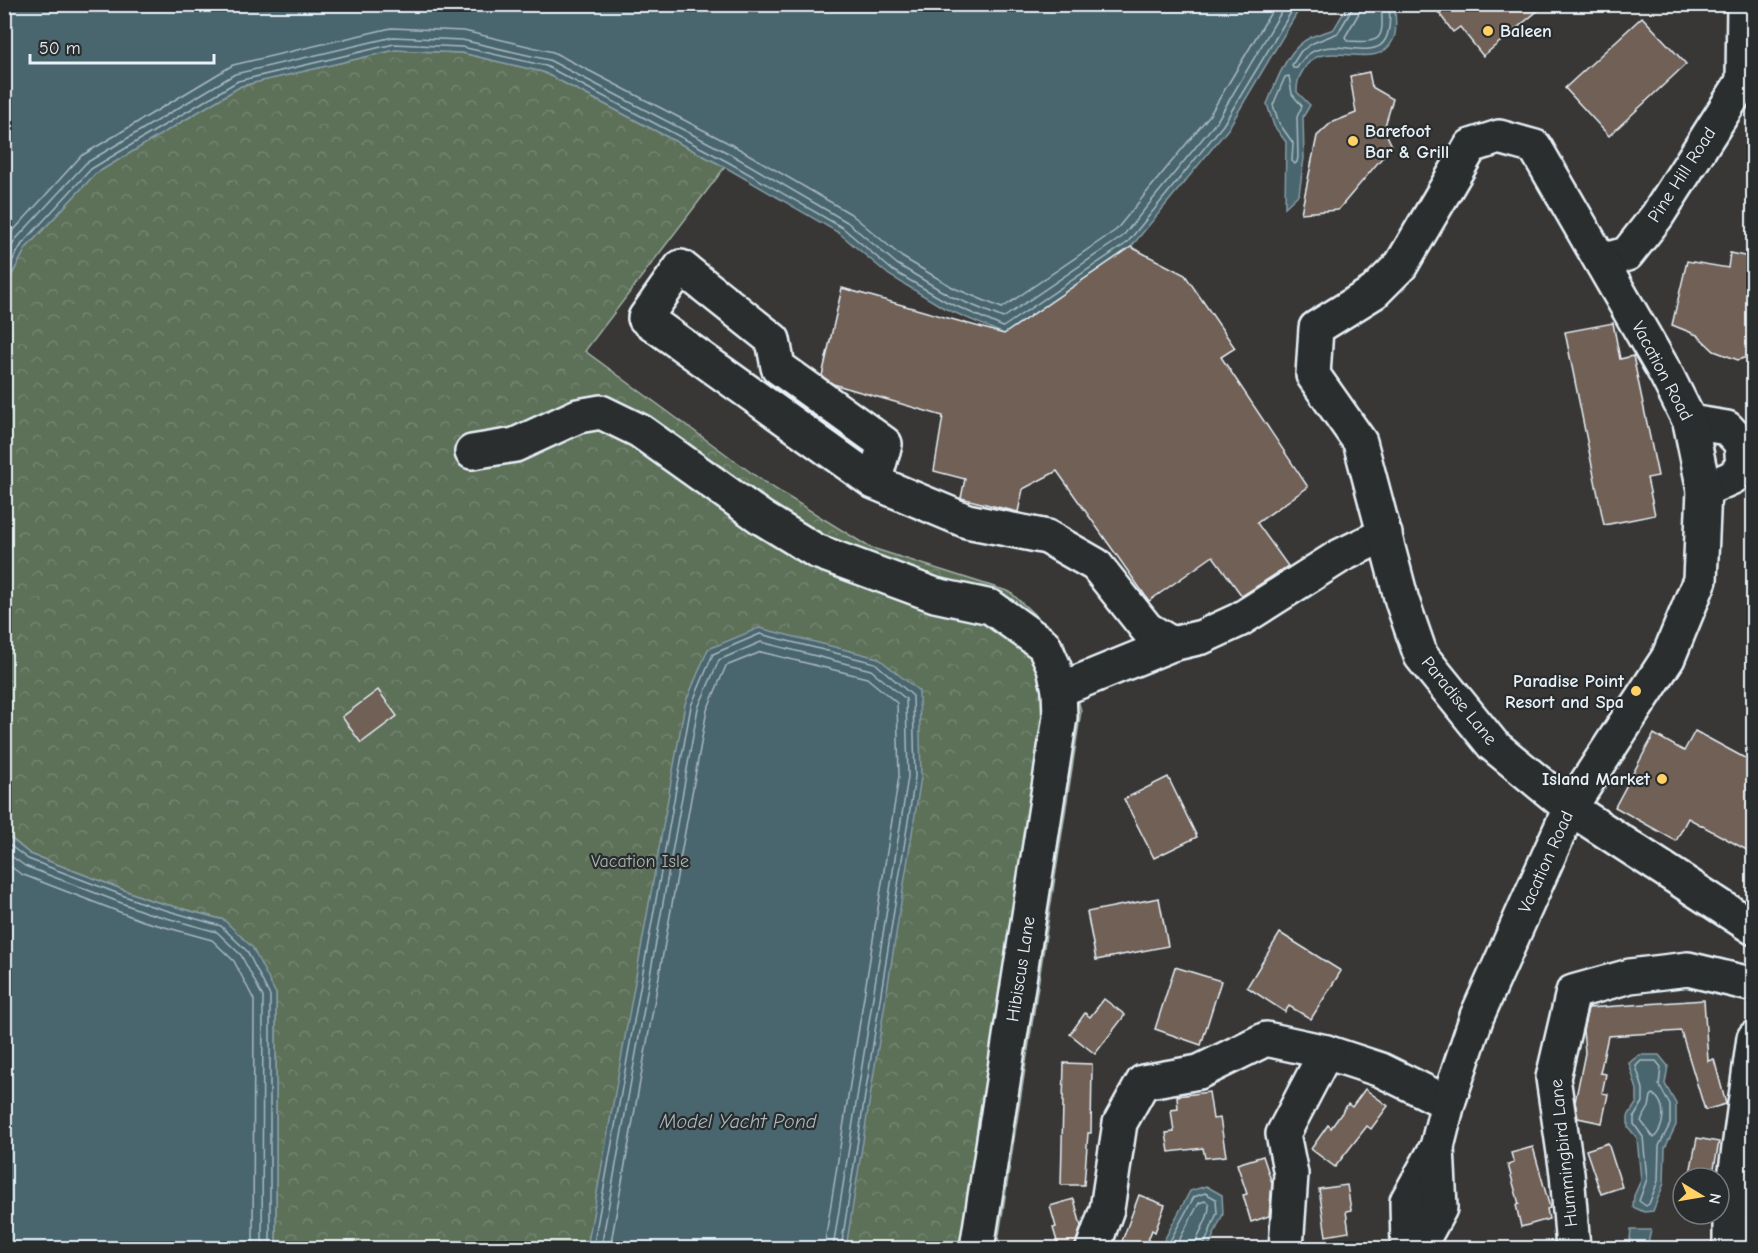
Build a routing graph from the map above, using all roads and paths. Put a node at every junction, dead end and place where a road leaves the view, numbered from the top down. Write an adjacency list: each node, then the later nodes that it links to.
1 (1744, 4): 2 (street)
2 (1748, 80): 3 (street, Pine Hill Road)
3 (1601, 261): 4 (street, Vacation Road); 5 (street, Vacation Road)
4 (1316, 328): 9 (street, Paradise Lane)
5 (1690, 422): 8 (street, Vacation Road); 8 (street)
6 (472, 452): 11 (street, Hibiscus Lane)
7 (874, 482): 7 (street); 10 (street)
8 (1704, 490): 12 (street, Vacation Road)
9 (1384, 534): 10 (street); 12 (street, Paradise Lane)
10 (1172, 644): 11 (street)
11 (1059, 690): 19 (street, Hibiscus Lane)
12 (1570, 808): 13 (street, Paradise Lane); 17 (street, Vacation Road)
13 (1754, 928)
14 (1754, 985): 24 (street, Hummingbird Lane)
15 (1754, 1038): 25 (street)
16 (1326, 1052): 17 (street); 20 (street); 21 (street)
17 (1448, 1103): 18 (street, Vacation Road)
18 (1437, 1147): 22 (street, Vacation Road); 23 (street, Vacation Road)
19 (977, 1248)
20 (1093, 1248)
21 (1286, 1248)
22 (1408, 1248)
23 (1418, 1248)
24 (1573, 1248)
25 (1730, 1248)

